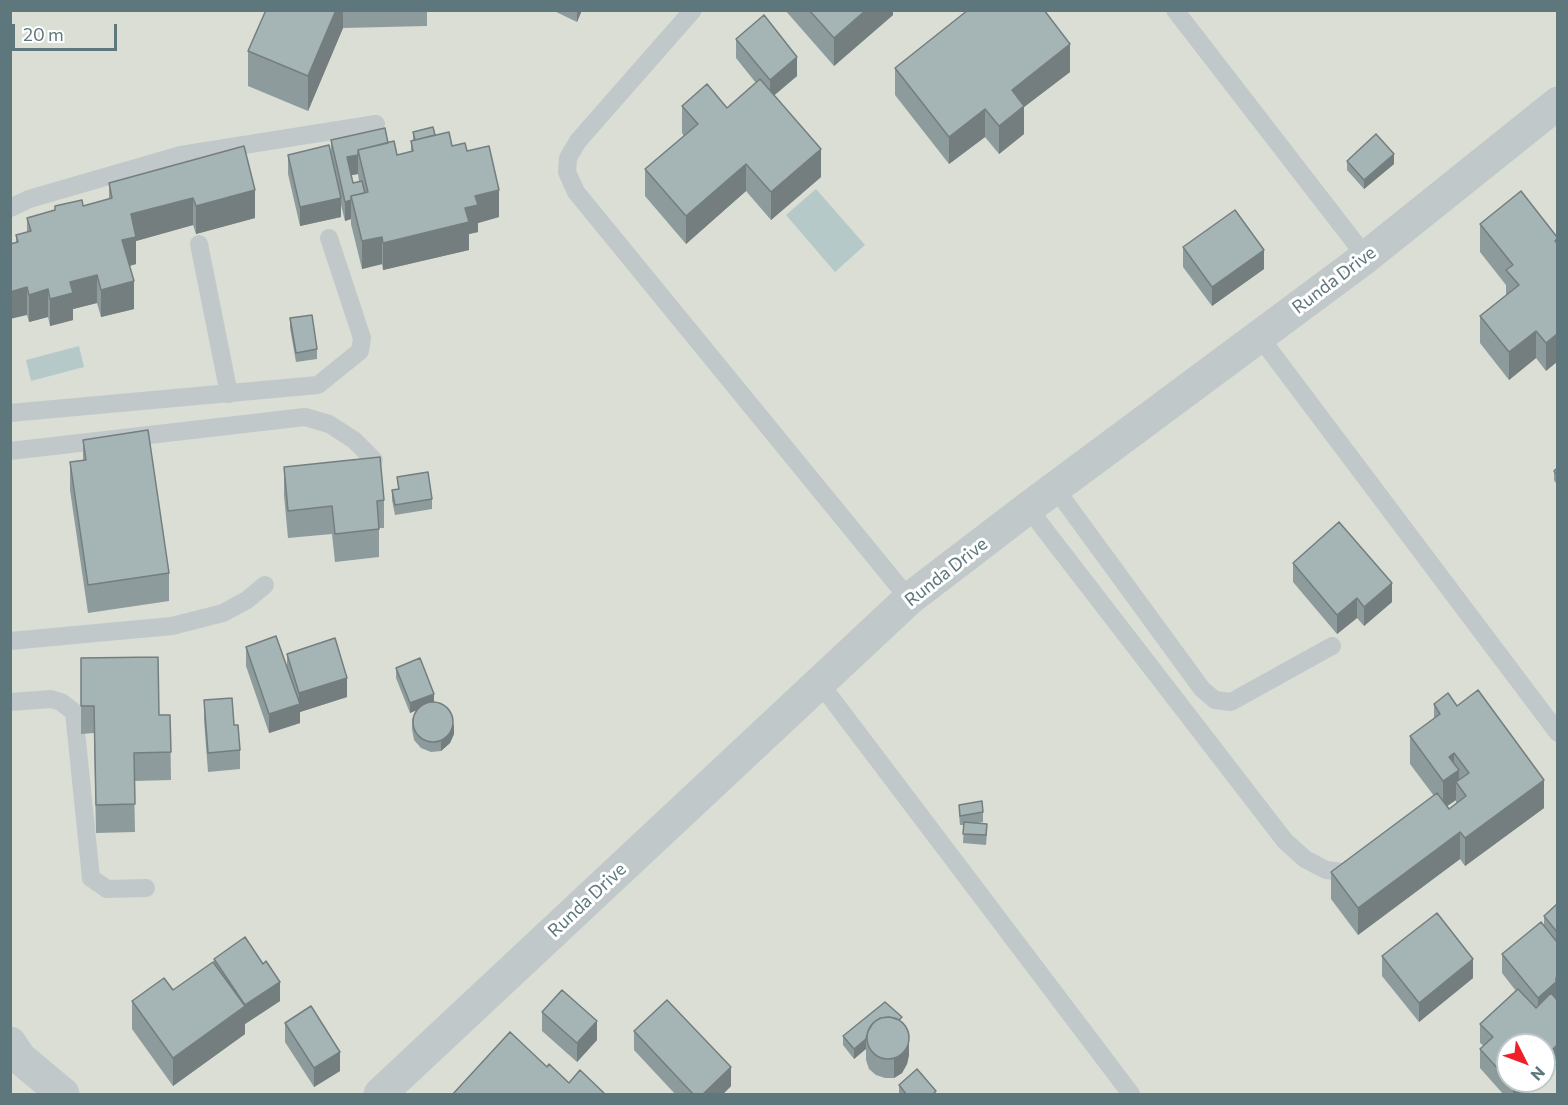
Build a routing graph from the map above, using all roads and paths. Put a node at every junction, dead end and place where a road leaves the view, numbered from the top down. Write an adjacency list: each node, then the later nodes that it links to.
1 (693, 10): 17 (lane)
2 (1175, 10): 8 (lane)
3 (1557, 103): 8 (street, Runda Drive)
4 (376, 124): 5 (lane)
5 (10, 208)
6 (328, 238): 10 (lane)
7 (199, 244): 10 (lane)
8 (1366, 257): 9 (street, Runda Drive)
9 (1259, 336): 14 (street, Runda Drive); 22 (lane)
10 (229, 394): 11 (lane)
11 (10, 413)
12 (10, 452): 13 (lane)
13 (374, 460)
14 (1055, 488): 15 (street, Runda Drive); 19 (lane)
15 (1028, 508): 17 (street, Runda Drive); 23 (lane)
16 (266, 585): 18 (lane)
17 (909, 599): 20 (street, Runda Drive)
18 (10, 641)
19 (1332, 646)
20 (819, 682): 27 (street, Runda Drive); 28 (lane)
21 (10, 702): 24 (lane)
22 (1557, 733)
23 (1368, 868)
24 (146, 888)
25 (10, 1043): 26 (street)
26 (63, 1095)
27 (380, 1095)
28 (1131, 1095)

